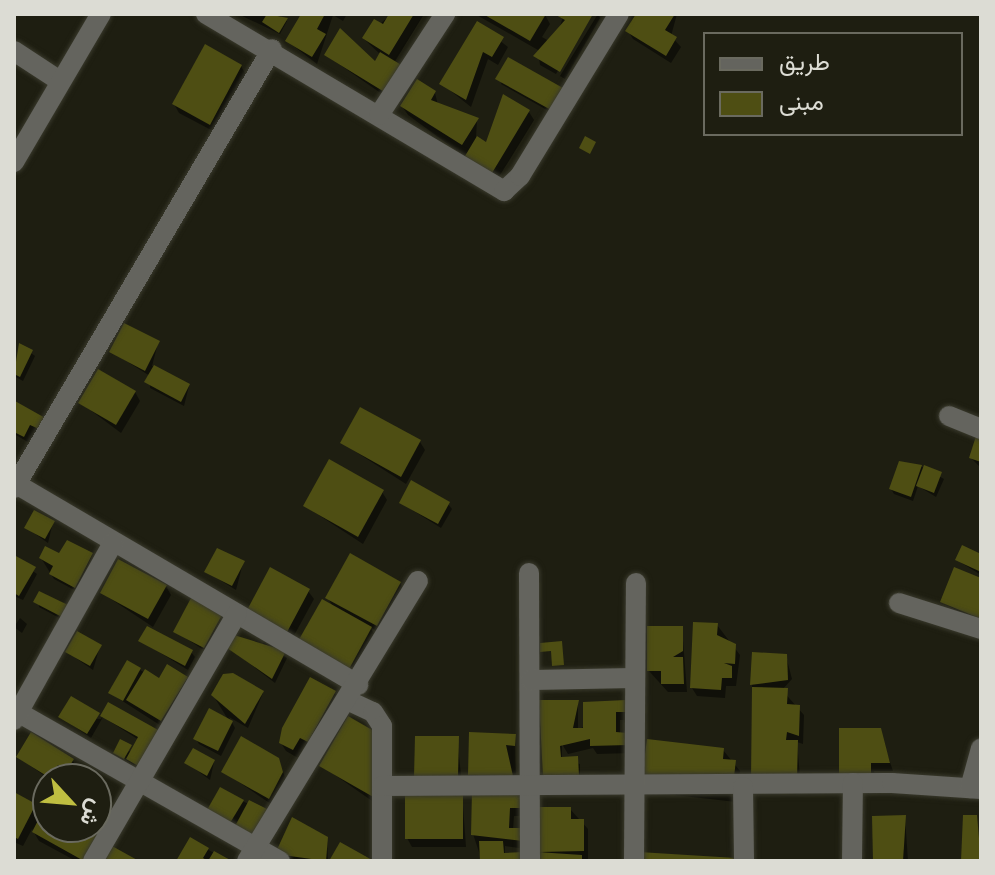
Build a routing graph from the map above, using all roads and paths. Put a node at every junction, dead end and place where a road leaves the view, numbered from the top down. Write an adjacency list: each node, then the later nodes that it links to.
1 (101, 14): 7 (street)
2 (206, 14): 5 (street)
3 (445, 14): 8 (street)
4 (619, 14): 8 (street)
5 (272, 49): 8 (street); 12 (street)
6 (14, 51): 7 (street)
7 (60, 81): 9 (street)
8 (379, 115)
9 (14, 162)
10 (949, 416): 11 (street)
11 (981, 429)
12 (15, 486): 13 (street)
13 (113, 543): 18 (street); 23 (street)
14 (529, 573): 21 (street)
15 (418, 581): 22 (street)
16 (636, 583): 20 (street)
17 (899, 603): 19 (street)
18 (237, 614): 22 (street); 26 (street)
19 (981, 629)
20 (635, 678): 21 (street); 29 (street)
21 (531, 680): 28 (street)
22 (353, 693): 27 (street); 32 (street)
23 (15, 714): 26 (street)
24 (981, 748): 31 (street)
25 (853, 783): 30 (street); 31 (street); 39 (street)
26 (138, 784): 32 (street); 33 (street)
27 (382, 786): 28 (street); 35 (street)
28 (530, 787): 29 (street); 36 (street)
29 (635, 787): 30 (street); 37 (street)
30 (743, 787): 38 (street)
31 (976, 788)
32 (251, 856): 34 (street)
33 (93, 861)
34 (280, 861)
35 (382, 861)
36 (530, 861)
37 (634, 861)
38 (744, 861)
39 (852, 861)

